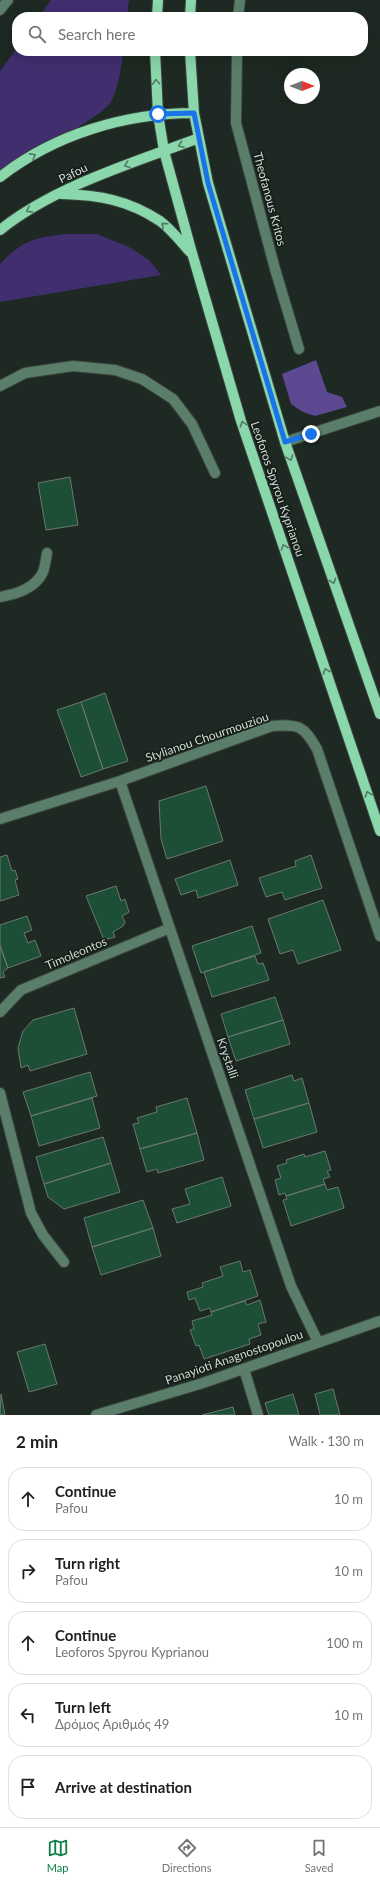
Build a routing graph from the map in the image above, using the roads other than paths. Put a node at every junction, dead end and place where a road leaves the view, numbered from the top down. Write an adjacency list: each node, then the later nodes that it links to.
1 (8, 0): 5 (street)
2 (158, 0): 6 (main road)
3 (191, 0): 7 (main road)
4 (240, 0): 8 (street)
5 (0, 10)
6 (157, 12)
7 (190, 12)
8 (239, 12)
9 (155, 56): 13 (main road, one-way to 9)
10 (190, 56): 12 (main road)
11 (237, 56): 20 (street, Theofanous Kritos)
12 (194, 113): 13 (main road); 14 (main road)
13 (158, 114): 15 (main road); 16 (main road, one-way to 13)
14 (199, 138): 15 (main road, Pafou, one-way to 15); 23 (main road, Leoforos Spyrou Kyprianou)
15 (164, 152): 17 (main road, Pafou, one-way to 17); 19 (main road, Leoforos Spyrou Kyprianou)
16 (0, 176)
17 (61, 194): 18 (main road, Pafou, one-way to 18); 19 (main road, one-way to 17)
18 (0, 230)
19 (192, 253): 30 (main road, Leoforos Spyrou Kyprianou, one-way to 19)
20 (300, 349)
21 (0, 386): 24 (street)
22 (380, 411): 23 (street)
23 (285, 442): 27 (main road, Leoforos Spyrou Kyprianou, one-way to 27)
24 (215, 472)
25 (47, 553): 26 (street)
26 (0, 597)
27 (380, 714)
28 (120, 781): 29 (street, Stylianou Chourmouziou); 31 (street, Krystalli); 32 (street, Stylianou Chourmouziou)
29 (0, 819)
30 (380, 831)
31 (170, 928): 33 (street, Timoleontos); 37 (street, Krystalli)
32 (380, 936)
33 (0, 1012)
34 (0, 1093): 35 (street)
35 (64, 1262)
36 (380, 1321): 37 (street, Panayioti Anagnostopoulou)
37 (318, 1342): 38 (street, Panayioti Anagnostopoulou)
38 (244, 1369): 39 (street, Panayioti Anagnostopoulou); 40 (street)
39 (96, 1415)
40 (258, 1415)

